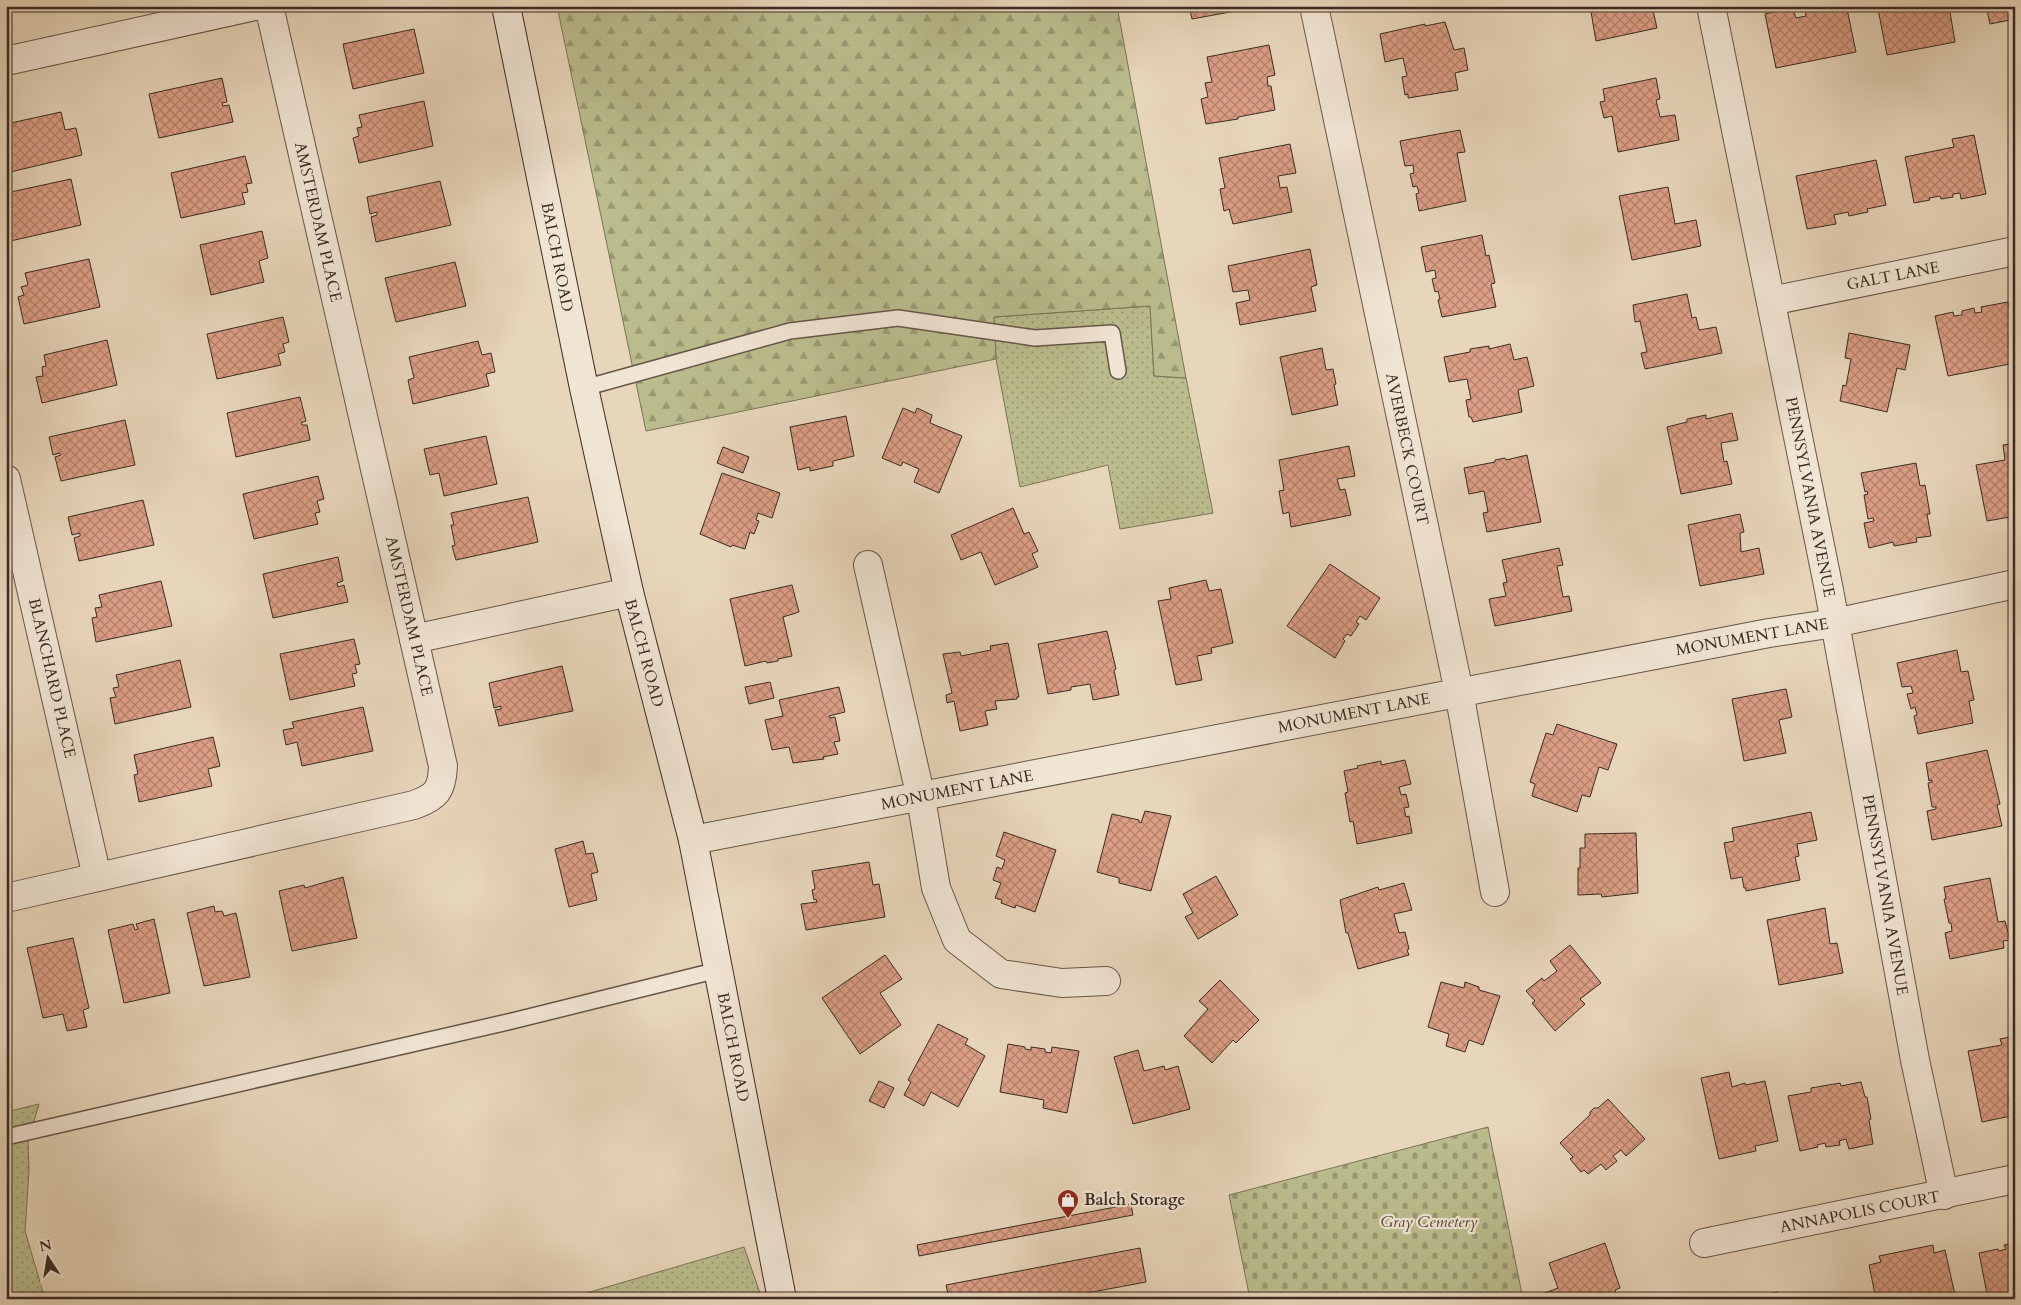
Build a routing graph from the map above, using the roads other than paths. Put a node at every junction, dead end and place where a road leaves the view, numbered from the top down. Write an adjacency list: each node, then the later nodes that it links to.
1 (255, 6): 6 (street)
2 (269, 6): 16 (street, AMSTERDAM PLACE)
3 (506, 6): 10 (street, BALCH ROAD)
4 (1314, 6): 17 (street, AVERBECK COURT)
5 (1710, 6): 8 (street, PENNSYLVANIA AVENUE)
6 (6, 61)
7 (2015, 251): 8 (street, GALT LANE)
8 (1771, 301): 15 (street, PENNSYLVANIA AVENUE)
9 (1118, 371): 10 (lane)
10 (584, 388): 14 (street, BALCH ROAD)
11 (6, 479): 20 (street, BLANCHARD PLACE)
12 (868, 565): 18 (street)
13 (2015, 584): 15 (street, MONUMENT LANE)
14 (629, 592): 16 (street); 19 (street, BALCH ROAD)
15 (1835, 623): 17 (street, MONUMENT LANE); 27 (street, PENNSYLVANIA AVENUE)
16 (414, 639): 20 (street, AMSTERDAM PLACE)
17 (1459, 692): 18 (street, MONUMENT LANE); 21 (street, AVERBECK COURT)
18 (921, 798): 19 (street, MONUMENT LANE); 24 (street)
19 (694, 840): 23 (street, BALCH ROAD)
20 (97, 877): 22 (street, AMSTERDAM PLACE)
21 (1495, 892)
22 (6, 898)
23 (718, 970): 25 (lane); 29 (street, BALCH ROAD)
24 (1106, 981)
25 (6, 1137)
26 (2015, 1179): 27 (street, ANNAPOLIS COURT)
27 (1944, 1194): 28 (street, ANNAPOLIS COURT)
28 (1704, 1243)
29 (782, 1299)

